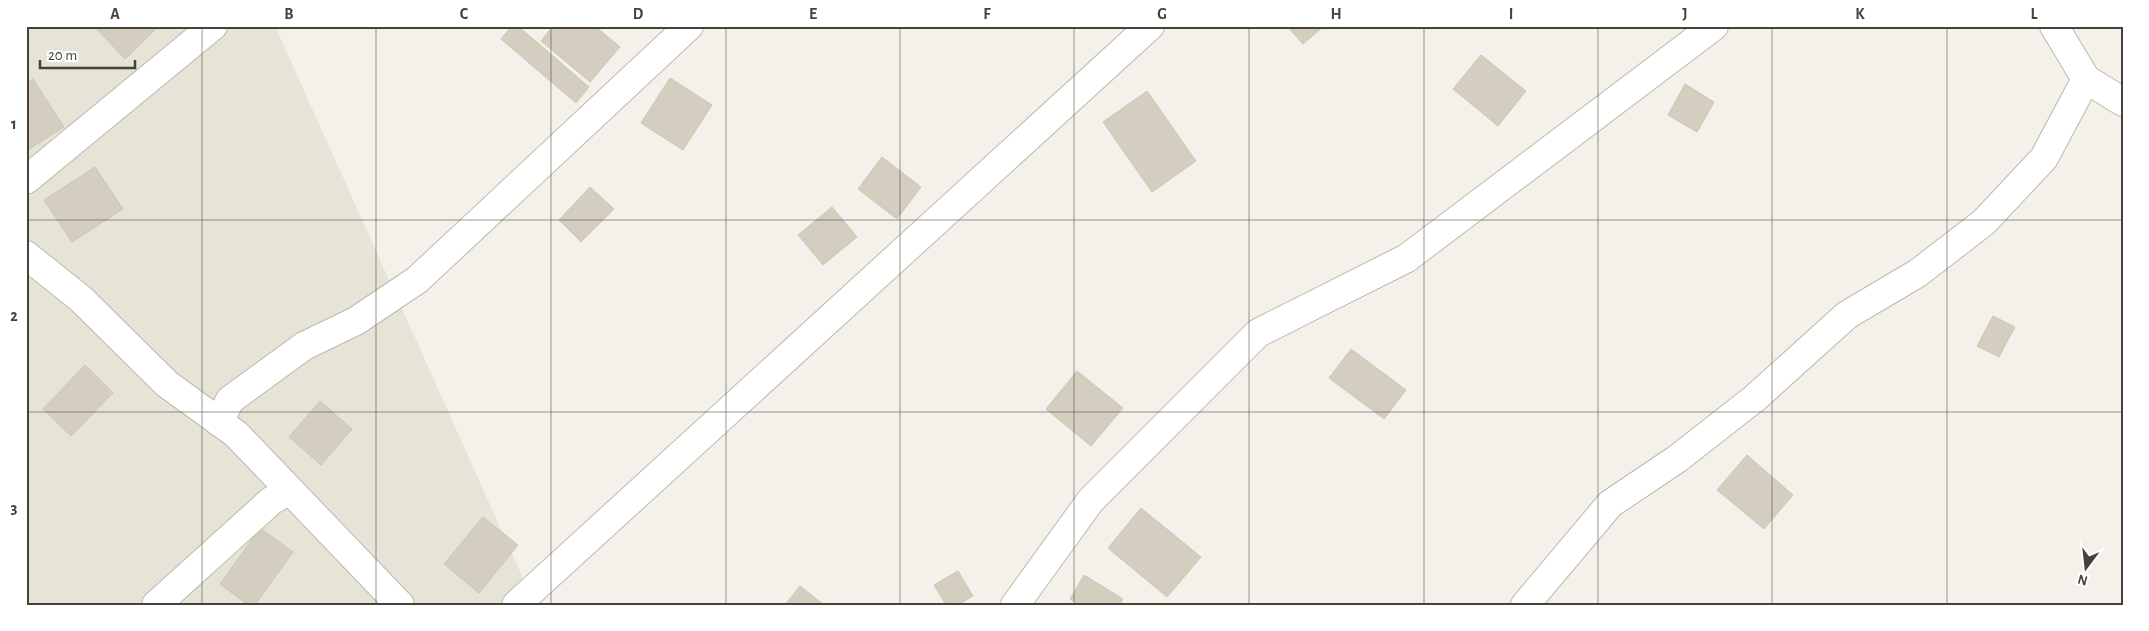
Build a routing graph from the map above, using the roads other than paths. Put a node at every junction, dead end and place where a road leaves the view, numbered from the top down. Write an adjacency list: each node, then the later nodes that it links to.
1 (213, 26): 8 (street)
2 (689, 26): 10 (street)
3 (1150, 26): 14 (street)
4 (1714, 26): 15 (street)
5 (2054, 26): 6 (street)
6 (2086, 78): 7 (street); 16 (street)
7 (2123, 102)
8 (26, 180)
9 (28, 262): 10 (street)
10 (220, 422): 11 (street)
11 (289, 490): 12 (street); 13 (street)
12 (156, 605)
13 (400, 605)
14 (516, 605)
15 (1015, 605)
16 (1525, 605)

